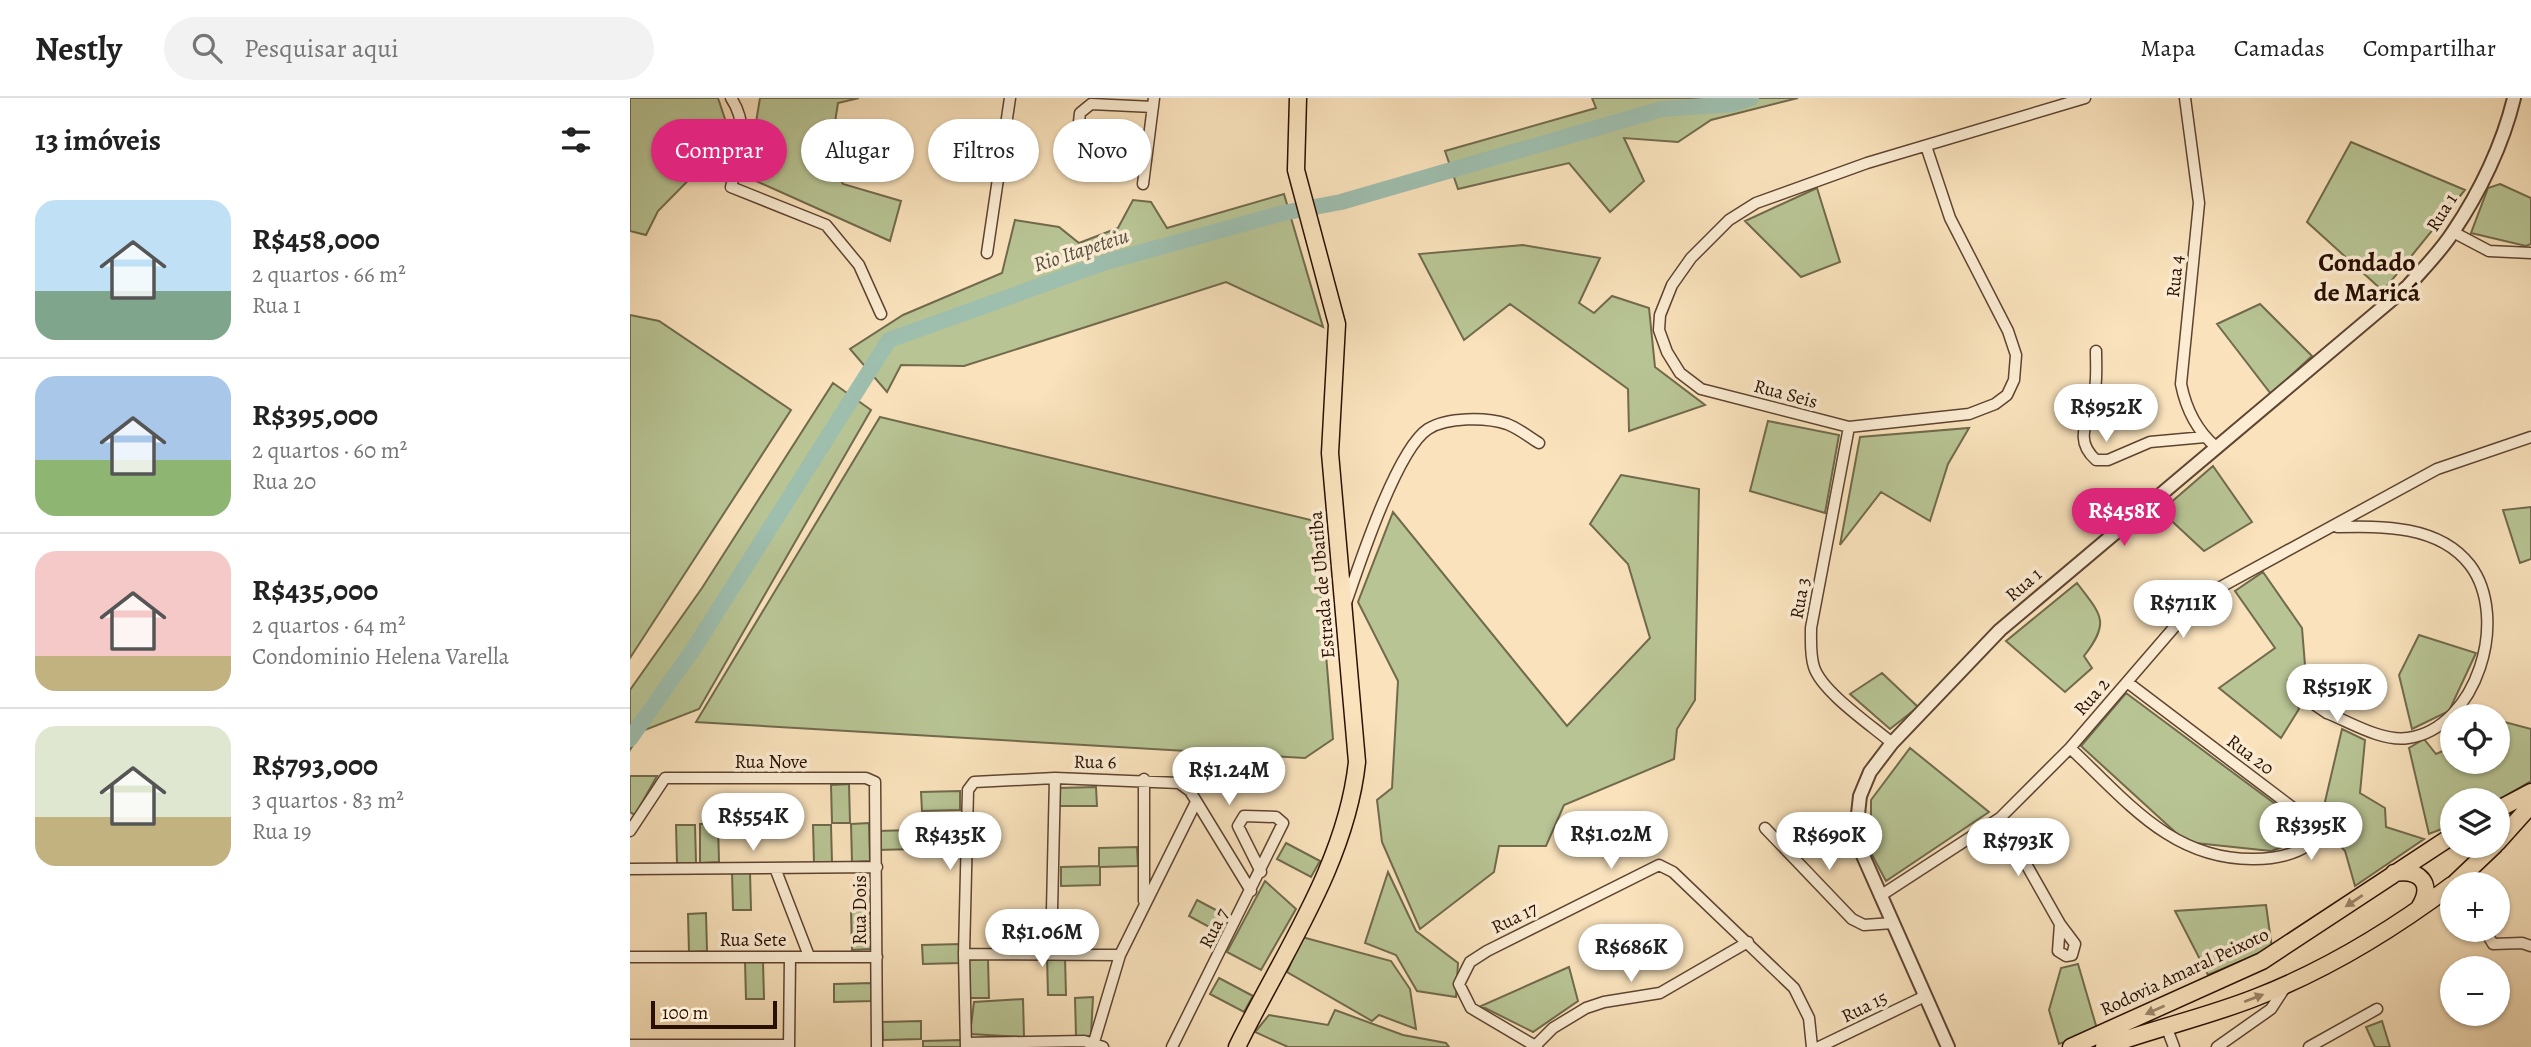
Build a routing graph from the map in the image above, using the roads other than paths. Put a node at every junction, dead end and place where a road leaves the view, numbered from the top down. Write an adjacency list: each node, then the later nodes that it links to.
1 (731, 98): 14 (street)
2 (1010, 98): 12 (street)
3 (1298, 98): 22 (main road, Estrada de Ubatiba)
4 (2085, 98): 9 (street, Rua Seis)
5 (2185, 98): 18 (street, Rua 4)
6 (2514, 98): 11 (street, Rua 1)
7 (1154, 102): 8 (street); 10 (street)
8 (1079, 119)
9 (1926, 146): 16 (street, Rua Seis); 16 (street, Rua Seis)
10 (1143, 184)
11 (2453, 232): 13 (street); 20 (street, Rua 1)
12 (987, 253)
13 (2531, 253)
14 (881, 314)
15 (2096, 351): 18 (street)
16 (1849, 428): 25 (street, Rua 3)
17 (2531, 437): 21 (street, Rua 2)
18 (2205, 438): 20 (street, Rua 4)
19 (1539, 443): 22 (street)
20 (2216, 447): 25 (street, Rua 1)
21 (2333, 527): 23 (street, Rua 2); 24 (street, Rua 2)
22 (1344, 610): 80 (main road, Estrada de Ubatiba)
23 (2127, 682): 26 (street, Rua 2); 26 (street, Rua 20)
24 (2327, 713)
25 (1892, 743): 52 (street, Rua 1)
26 (2070, 748): 36 (street, Rua 2)
27 (866, 778): 39 (street, Rua Nove); 44 (street, Rua Dois)
28 (1055, 778): 29 (street, Rua 6); 60 (street, Rua 6); 61 (street)
29 (1143, 779): 31 (street, Rua 6); 41 (street)
30 (2531, 792): 32 (main road)
31 (1196, 802): 34 (street, Rua 6); 35 (street)
32 (2510, 803)
33 (2531, 805): 38 (main road, Rodovia Amaral Peixoto)
34 (1205, 816): 35 (street); 50 (street, Rua 6)
35 (1188, 818): 43 (street)
36 (2000, 818): 52 (street, Rua 2); 56 (street)
37 (1765, 828): 55 (street)
38 (2510, 828)
39 (630, 831)
40 (2440, 844): 49 (main road, Rodovia Amaral Peixoto)
41 (1143, 856): 43 (street); 53 (street)
42 (2483, 858): 48 (main road, Rodovia Amaral Peixoto)
43 (1164, 862): 53 (street)
44 (877, 867): 45 (street); 66 (street, Rua Dois)
45 (775, 868): 46 (street); 65 (street)
46 (630, 869)
47 (1261, 872): 47 (street, Rua 7); 50 (street, Rua 7)
48 (2470, 872)
49 (2394, 873): 54 (main road); 84 (main road, Rodovia Amaral Peixoto, one-way to 84)
50 (1251, 891): 79 (street, Rua 7)
51 (2440, 895): 54 (main road, Rodovia Amaral Peixoto)
52 (1880, 896): 55 (street, Rua 1)
53 (1144, 904): 62 (street)
54 (2419, 908): 67 (main road, Rodovia Amaral Peixoto)
55 (1892, 923): 68 (street, Rua 1)
56 (2060, 924)
57 (1748, 942): 77 (street); 77 (street, Rua 17); 81 (street, Rua 17)
58 (2492, 942): 59 (street)
59 (2531, 946)
60 (964, 954): 61 (street); 74 (street)
61 (1051, 954): 62 (street)
62 (1120, 955): 72 (street)
63 (630, 957): 64 (street, Rua Sete)
64 (790, 957): 65 (street, Rua Sete); 76 (street)
65 (809, 957): 66 (street, Rua Sete)
66 (877, 957): 78 (street, Rua Dois)
67 (2286, 985): 70 (main road, Rodovia Amaral Peixoto, one-way to 67); 87 (street)
68 (1923, 997): 82 (street, Rua 15); 83 (street, Rua 1)
69 (2377, 1009): 88 (street)
70 (2166, 1026): 85 (main road, Rodovia Amaral Peixoto); 86 (street)
71 (1053, 1044): 72 (street); 74 (street)
72 (1098, 1044)
73 (630, 1045): 75 (street)
74 (966, 1045)
75 (763, 1046): 76 (street)
76 (789, 1046)
77 (1536, 1046)
78 (877, 1047)
79 (1172, 1047)
80 (1237, 1047)
81 (1812, 1047)
82 (1819, 1047)
83 (1948, 1047)
84 (2071, 1047)
85 (2105, 1047)
86 (2174, 1047)
87 (2217, 1047)
88 (2309, 1047)

